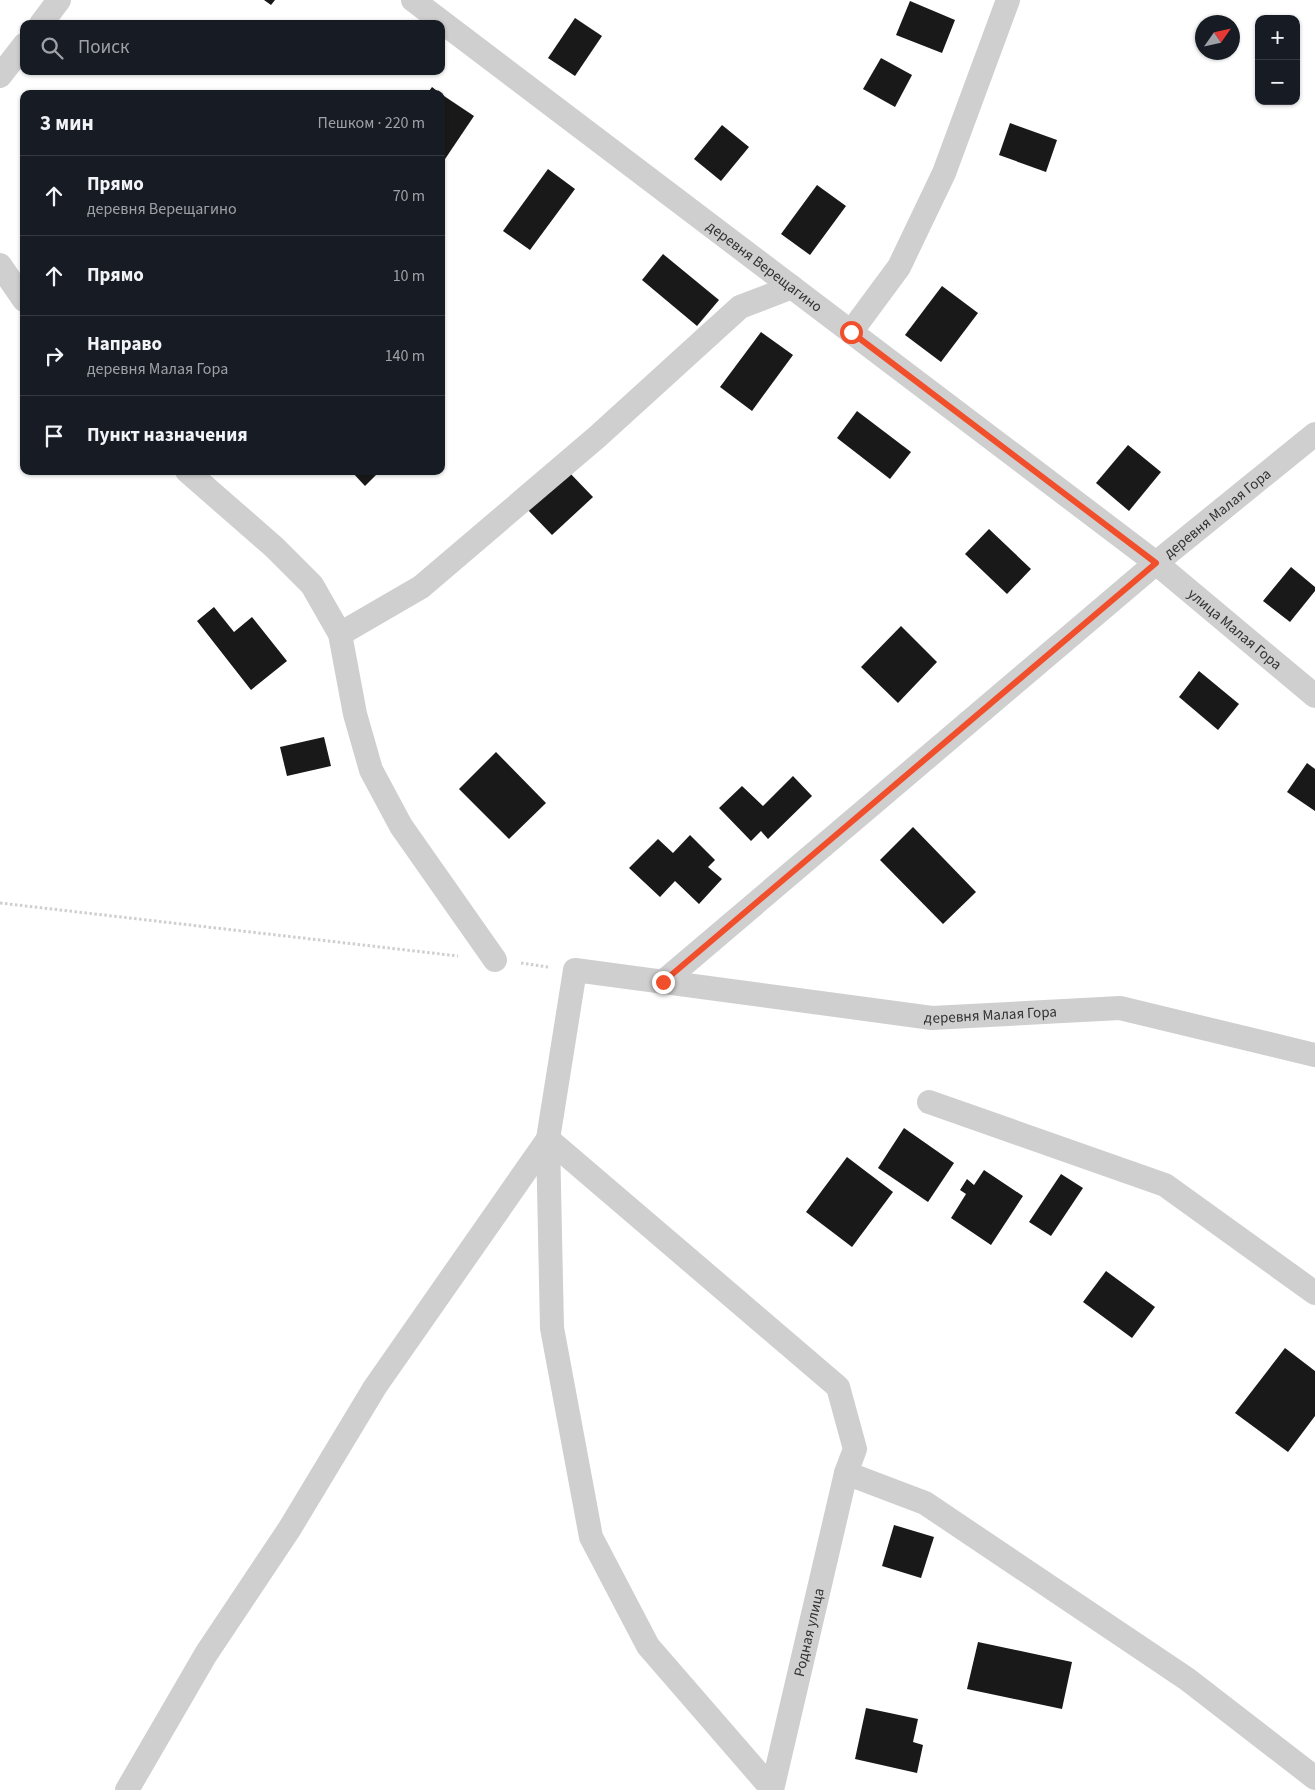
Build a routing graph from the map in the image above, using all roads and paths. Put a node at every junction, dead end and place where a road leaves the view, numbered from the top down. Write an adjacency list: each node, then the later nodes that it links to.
1 (59, 0): 4 (street)
2 (413, 0): 5 (street, деревня Верещагино)
3 (1008, 0): 12 (street)
4 (43, 20)
5 (439, 20)
6 (445, 24): 10 (street, деревня Верещагино)
7 (20, 50): 8 (street)
8 (0, 76)
9 (0, 265): 11 (street)
10 (792, 288): 12 (street, деревня Верещагино); 17 (street)
11 (20, 294)
12 (851, 332): 15 (street, деревня Верещагино)
13 (1315, 434): 16 (street, деревня Малая Гора)
14 (192, 475): 17 (street)
15 (1117, 534): 16 (street, улица Малая Гора)
16 (1156, 563): 18 (street, улица Малая Гора); 22 (street, деревня Малая Гора)
17 (340, 634): 20 (street)
18 (1315, 696)
19 (0, 903): 20 (path)
20 (495, 960): 21 (path)
21 (576, 970): 22 (street, деревня Малая Гора); 25 (street)
22 (663, 982): 23 (street, деревня Малая Гора)
23 (1315, 1055)
24 (929, 1102): 26 (street)
25 (548, 1139): 27 (street, Родная улица); 29 (street); 30 (street)
26 (1315, 1293)
27 (846, 1474): 28 (street); 29 (street, Родная улица)
28 (1315, 1778)
29 (772, 1789)
30 (127, 1790)

